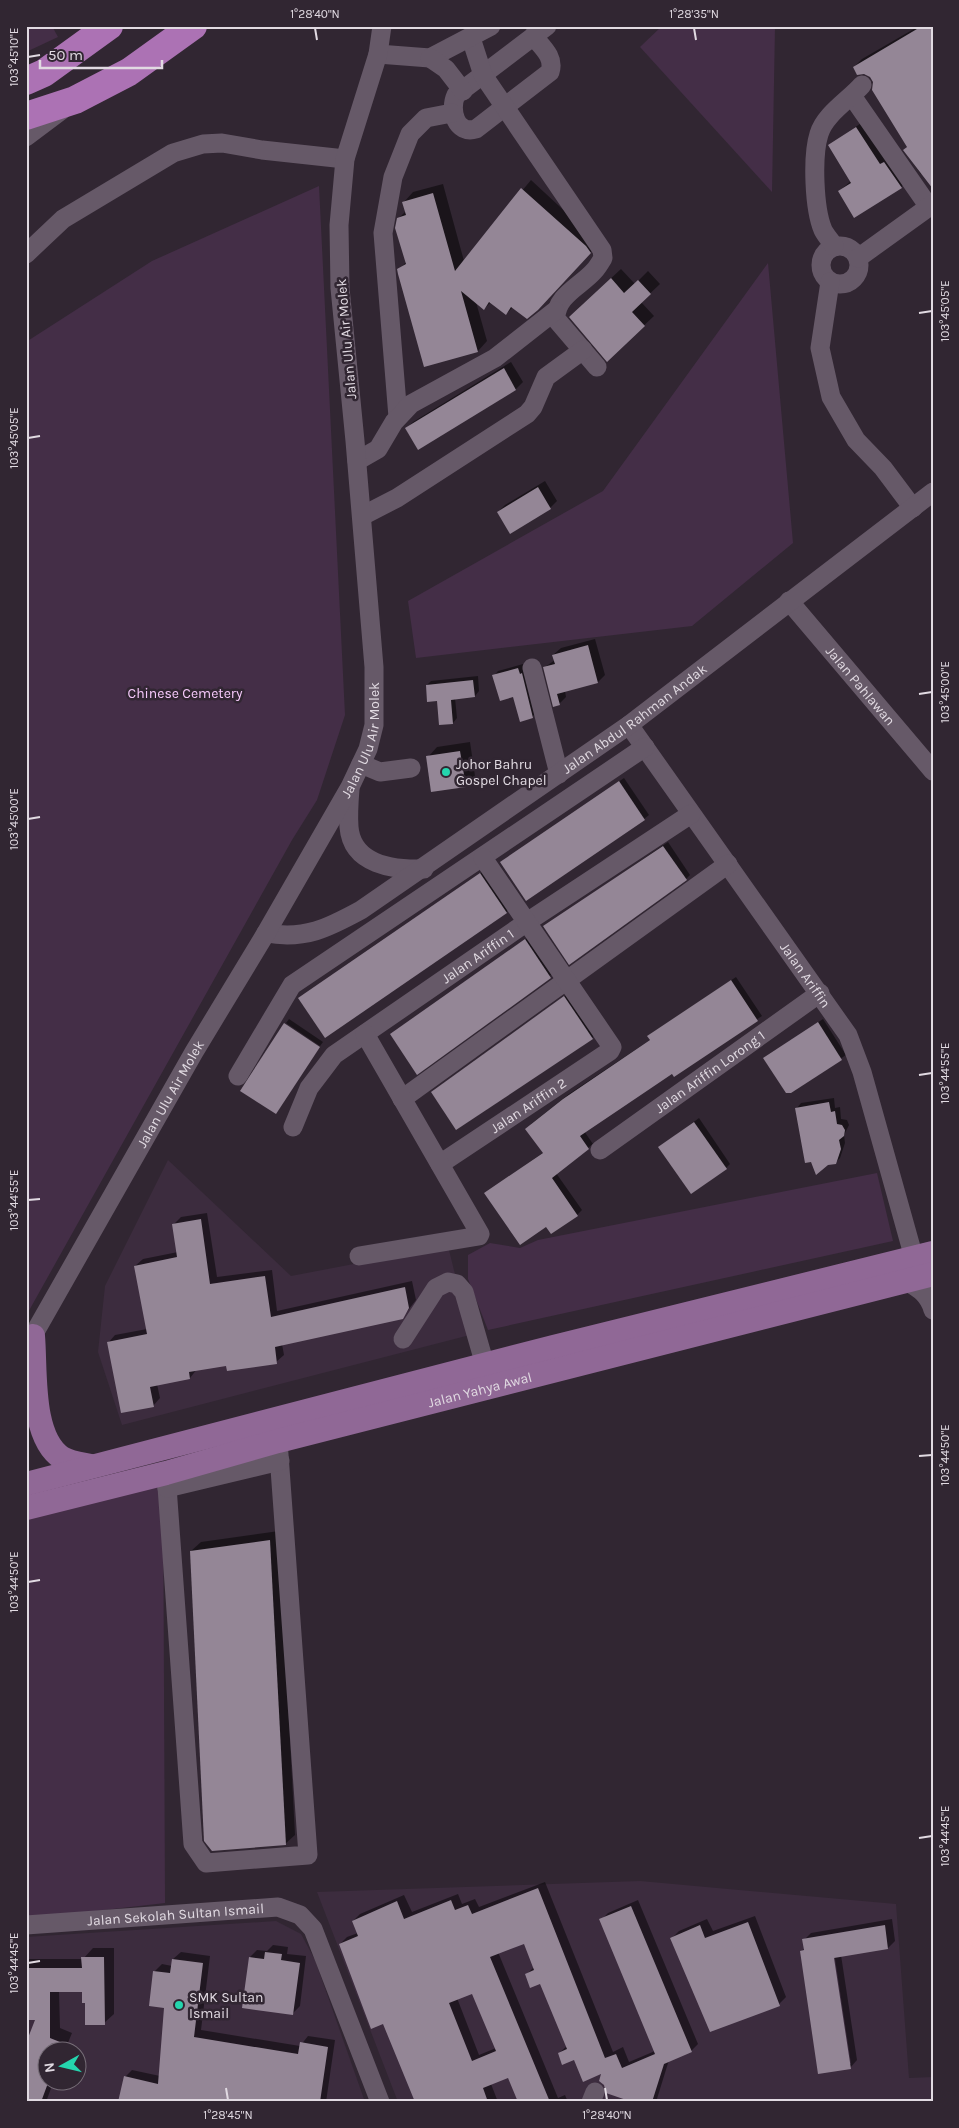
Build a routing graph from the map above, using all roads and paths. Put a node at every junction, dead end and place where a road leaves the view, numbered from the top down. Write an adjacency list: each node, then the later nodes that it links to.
1 (109, 26): 10 (highway)
2 (193, 26): 12 (highway)
3 (382, 26): 7 (street, Jalan Ulu Air Molek)
4 (392, 26): 7 (street, Jalan Ulu Air Molek)
5 (480, 31): 8 (street); 9 (street)
6 (540, 31): 9 (street); 13 (street)
7 (378, 54): 8 (street); 17 (street, Jalan Ulu Air Molek)
8 (430, 58): 11 (street)
9 (483, 74): 11 (street); 13 (street)
10 (26, 81)
11 (463, 91): 14 (street)
12 (75, 100): 15 (highway); 16 (street)
13 (506, 105): 14 (street); 23 (street)
14 (452, 113): 26 (street)
15 (26, 116)
16 (26, 137)
17 (345, 159): 20 (street); 27 (street, Jalan Ulu Air Molek)
18 (931, 206): 19 (street); 21 (street)
19 (834, 246): 21 (street); 22 (street)
20 (26, 254)
21 (858, 258): 22 (street)
22 (830, 282): 29 (street)
23 (555, 311): 24 (street); 26 (street)
24 (583, 350): 25 (street); 30 (street)
25 (597, 367)
26 (398, 417): 27 (street)
27 (357, 461): 30 (street, Jalan Ulu Air Molek)
28 (933, 492): 29 (street, Jalan Abdul Rahman Andak)
29 (913, 508): 31 (street, Jalan Abdul Rahman Andak)
30 (362, 516): 35 (street, Jalan Ulu Air Molek)
31 (789, 601): 33 (street, Jalan Abdul Rahman Andak); 37 (street, Jalan Pahlawan)
32 (532, 668): 38 (street)
33 (629, 725): 34 (street, Jalan Ariffin); 38 (street, Jalan Abdul Rahman Andak)
34 (645, 747): 40 (street, Jalan Ariffin); 41 (street)
35 (360, 764): 36 (street); 39 (street, Jalan Ulu Air Molek)
36 (411, 768)
37 (933, 771)
38 (559, 774): 43 (street, Jalan Abdul Rahman Andak)
39 (350, 787): 43 (street); 45 (street, Jalan Ulu Air Molek)
40 (691, 814): 42 (street, Jalan Ariffin); 44 (street, Jalan Ariffin 1)
41 (483, 858): 44 (street); 49 (street)
42 (728, 864): 46 (street); 47 (street, Jalan Ariffin)
43 (424, 869): 45 (street, Jalan Abdul Rahman Andak)
44 (526, 922): 46 (street); 48 (street, Jalan Ariffin 1)
45 (266, 933): 59 (street, Jalan Ulu Air Molek)
46 (567, 980): 50 (street); 53 (street, Jalan Ariffin 2)
47 (820, 993): 52 (street, Jalan Ariffin Lorong 1); 54 (street, Jalan Ariffin)
48 (365, 1034): 50 (street); 51 (street, Jalan Ariffin 1)
49 (238, 1076)
50 (402, 1099): 53 (street)
51 (293, 1127)
52 (600, 1150)
53 (440, 1164): 55 (street)
54 (923, 1255): 61 (main road, Jalan Yahya Awal)
55 (359, 1256)
56 (933, 1274): 57 (main road, Jalan Yahya Awal)
57 (906, 1281): 58 (street); 62 (main road, Jalan Yahya Awal)
58 (932, 1300)
59 (32, 1329): 63 (main road)
60 (403, 1339): 61 (street)
61 (485, 1365): 63 (main road, Jalan Yahya Awal)
62 (280, 1465): 65 (main road, Jalan Yahya Awal); 65 (street)
63 (93, 1467): 64 (main road, Jalan Yahya Awal)
64 (26, 1484)
65 (167, 1494): 66 (main road, Jalan Yahya Awal)
66 (26, 1508)
67 (26, 1925): 68 (street, Jalan Sekolah Sultan Ismail)
68 (380, 2102)

